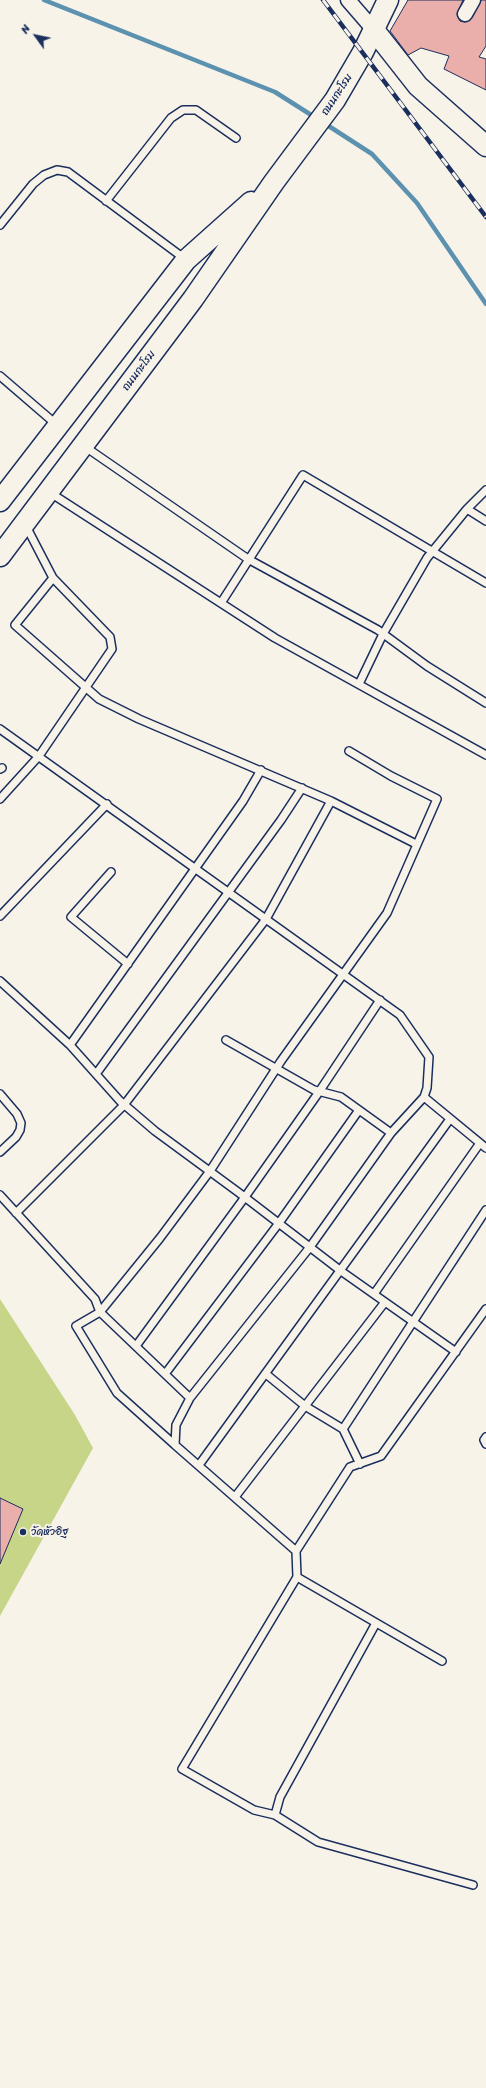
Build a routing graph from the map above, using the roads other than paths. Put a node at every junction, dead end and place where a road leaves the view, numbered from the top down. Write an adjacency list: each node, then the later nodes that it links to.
1 (348, 0): 5 (street)
2 (388, 0): 5 (main road, ถนนกะโรม)
3 (473, 0): 4 (street)
4 (465, 14)
5 (374, 30): 7 (main road); 8 (main road, ถนนกะโรม)
6 (236, 138): 9 (lane)
7 (486, 146)
8 (274, 182): 11 (main road, ถนนกะโรม); 14 (main road, ถนนกะโรม)
9 (106, 201): 10 (lane); 11 (lane)
10 (0, 225)
11 (186, 260): 13 (main road, ถนนกะโรม)
12 (0, 376): 13 (lane)
13 (58, 426): 14 (main road); 17 (main road, ถนนกะโรม)
14 (84, 446): 16 (main road, ถนนกะโรม); 23 (lane)
15 (486, 490): 18 (lane)
16 (49, 492): 20 (main road, ถนนกะโรม); 26 (lane)
17 (0, 501)
18 (467, 509): 19 (lane); 21 (lane)
19 (486, 521)
20 (25, 524): 22 (main road, ถนนกะโรม); 24 (lane)
21 (433, 552): 23 (lane); 25 (lane); 27 (lane)
22 (0, 556)
23 (248, 559): 26 (lane); 27 (lane)
24 (54, 578): 29 (lane); 29 (lane)
25 (486, 583)
26 (221, 603): 28 (lane)
27 (383, 634): 28 (lane); 30 (lane)
28 (358, 684): 33 (lane)
29 (85, 689): 34 (lane); 35 (lane)
30 (486, 703)
31 (0, 729): 34 (lane)
32 (349, 751): 40 (lane)
33 (486, 755)
34 (39, 756): 37 (lane); 39 (lane)
35 (261, 770): 36 (lane); 41 (lane)
36 (302, 788): 38 (lane); 43 (lane)
37 (0, 799)
38 (331, 800): 40 (lane); 45 (lane)
39 (107, 804): 41 (lane); 44 (lane)
40 (416, 844): 47 (lane)
41 (195, 868): 43 (lane); 46 (lane)
42 (111, 872): 46 (lane)
43 (229, 893): 45 (lane); 53 (lane)
44 (0, 916)
45 (266, 919): 47 (lane); 57 (lane)
46 (128, 964): 51 (lane)
47 (344, 975): 49 (lane); 52 (lane)
48 (0, 981): 51 (lane)
49 (380, 1000): 54 (lane); 56 (lane)
50 (226, 1040): 52 (lane)
51 (70, 1045): 53 (lane)
52 (276, 1069): 54 (lane); 64 (lane)
53 (96, 1074): 57 (lane)
54 (319, 1092): 58 (lane); 66 (lane)
55 (0, 1094): 63 (lane)
56 (424, 1097): 59 (lane); 60 (lane)
57 (124, 1105): 64 (lane); 68 (lane)
58 (359, 1110): 60 (lane); 69 (lane)
59 (450, 1118): 61 (lane); 71 (lane)
60 (392, 1133): 70 (lane)
61 (480, 1143): 62 (lane); 72 (lane)
62 (486, 1148)
63 (0, 1152)
64 (210, 1172): 66 (lane); 75 (lane)
65 (0, 1195): 68 (lane)
66 (245, 1197): 69 (lane); 77 (lane)
67 (486, 1210): 76 (lane)
68 (16, 1213): 75 (lane)
69 (279, 1223): 70 (lane); 79 (lane)
70 (310, 1247): 71 (lane); 81 (lane)
71 (341, 1270): 72 (lane); 80 (lane)
72 (374, 1294): 73 (lane)
73 (385, 1302): 76 (lane); 82 (lane)
74 (486, 1309): 78 (lane)
75 (100, 1312): 77 (lane); 85 (lane)
76 (413, 1321): 78 (lane); 83 (lane)
77 (136, 1346): 79 (lane)
78 (456, 1352): 87 (lane)
79 (165, 1374): 81 (lane)
80 (266, 1374): 82 (lane); 88 (lane)
81 (190, 1398): 85 (lane)
82 (305, 1406): 83 (lane); 89 (lane)
83 (343, 1429): 87 (lane)
84 (486, 1437): 86 (lane)
85 (175, 1444): 88 (lane)
86 (486, 1444)
87 (360, 1464): 90 (lane)
88 (199, 1465): 89 (lane)
89 (235, 1498): 90 (lane)
90 (296, 1551): 91 (lane)
91 (297, 1577): 92 (lane); 94 (lane)
92 (376, 1623): 93 (lane); 94 (lane)
93 (442, 1661)
94 (275, 1814): 95 (lane)
95 (473, 1885)

